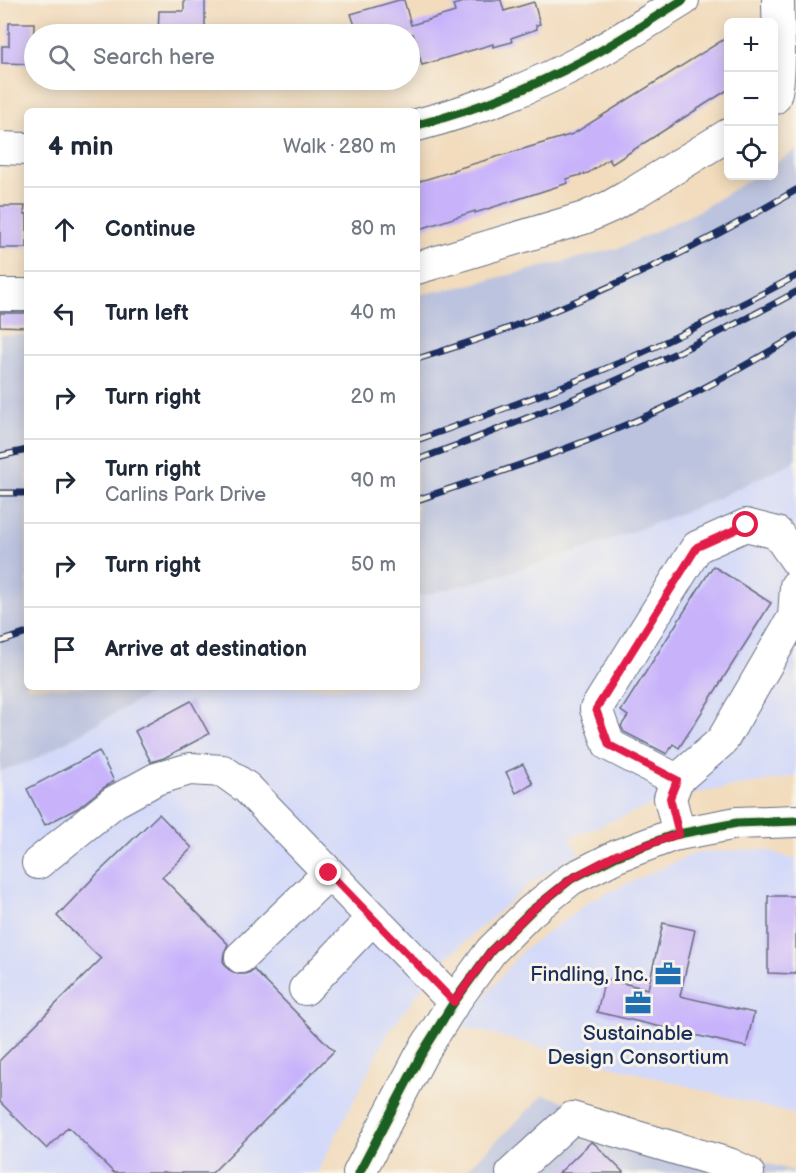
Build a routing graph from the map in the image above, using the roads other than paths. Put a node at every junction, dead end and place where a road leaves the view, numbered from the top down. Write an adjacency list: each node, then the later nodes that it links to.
1 (683, 0): 4 (street)
2 (778, 0): 3 (street)
3 (778, 72)
4 (420, 124)
5 (724, 138): 8 (street)
6 (0, 148): 7 (street)
7 (24, 149)
8 (420, 267)
9 (0, 295): 10 (street)
10 (24, 295)
11 (796, 560): 13 (street)
12 (796, 586): 13 (street)
13 (677, 780): 15 (street)
14 (796, 821): 15 (street)
15 (679, 834): 21 (street)
16 (38, 863): 17 (street)
17 (329, 873): 18 (street); 19 (street)
18 (373, 918): 20 (street); 21 (street)
19 (241, 957)
20 (305, 989)
21 (454, 1002): 22 (street)
22 (359, 1173)
23 (512, 1173): 24 (street)
24 (748, 1173)

